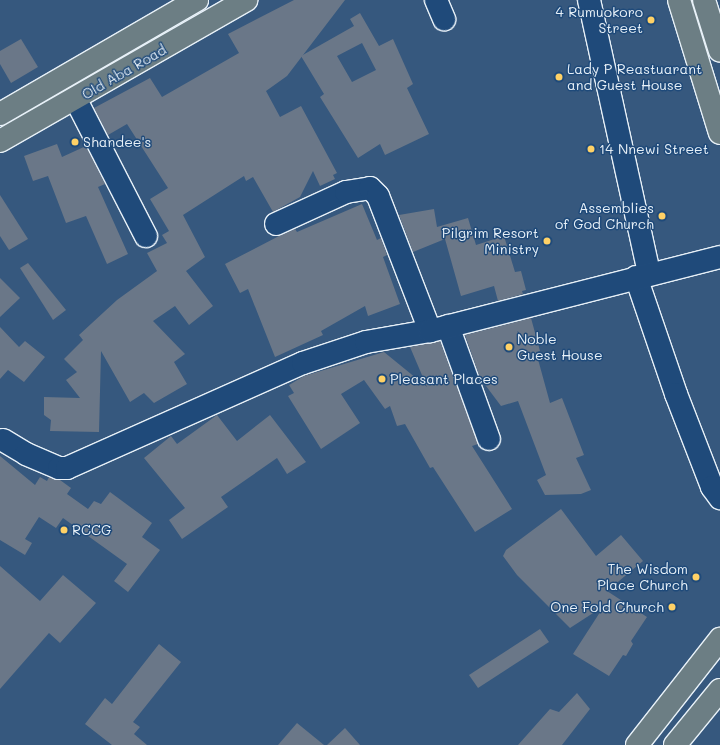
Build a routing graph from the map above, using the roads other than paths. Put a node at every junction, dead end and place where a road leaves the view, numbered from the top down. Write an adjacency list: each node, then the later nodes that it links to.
1 (198, 0): 8 (main road, Old Aba Road)
2 (246, 0): 7 (main road, Old Aba Road)
3 (588, 0): 14 (street)
4 (679, 0): 9 (main road)
5 (704, 0): 6 (main road)
6 (720, 51)
7 (76, 100): 10 (main road, Old Aba Road); 12 (street)
8 (0, 114)
9 (720, 134)
10 (0, 142)
11 (276, 224): 15 (street)
12 (146, 236)
13 (720, 257): 14 (street)
14 (642, 276): 15 (street); 18 (street)
15 (439, 328): 16 (street); 17 (street)
16 (489, 439)
17 (3, 440)
18 (720, 498)
19 (720, 638): 21 (main road)
20 (720, 690): 22 (main road)
21 (637, 745)
22 (675, 745)

